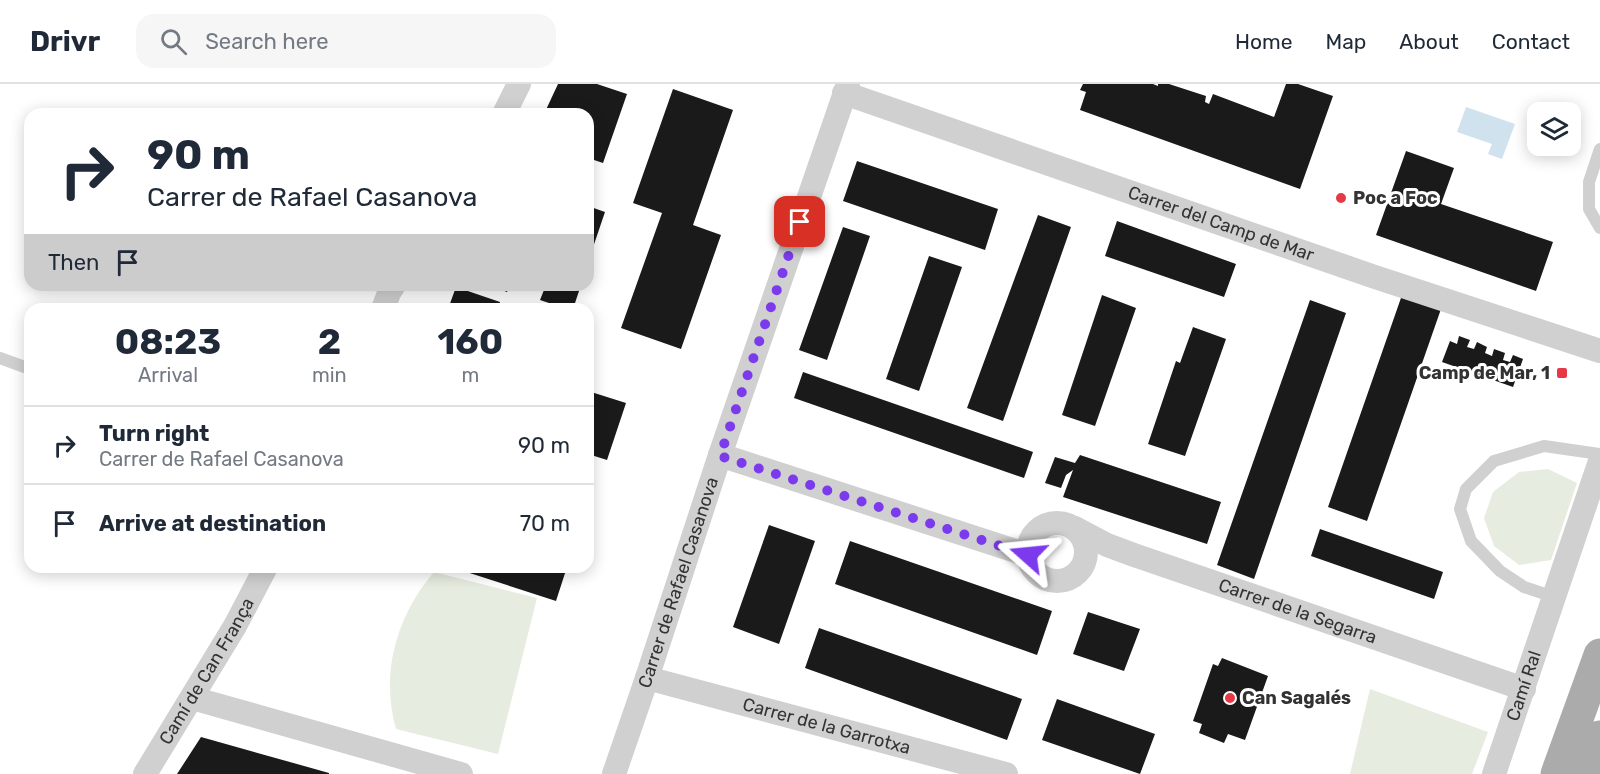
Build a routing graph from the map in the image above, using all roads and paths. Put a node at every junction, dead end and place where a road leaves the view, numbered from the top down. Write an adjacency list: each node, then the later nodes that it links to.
1 (519, 84): 3 (street)
2 (846, 89): 6 (street, Carrer del Camp de Mar); 10 (street, Carrer de Rafael Casanova)
3 (507, 108)
4 (1600, 149): 5 (lane)
5 (1600, 228)
6 (1600, 351)
7 (0, 358): 8 (lane)
8 (24, 367)
9 (1600, 454): 15 (lane)
10 (720, 456): 13 (street); 17 (street, Carrer de Rafael Casanova)
11 (1600, 461): 15 (street, Camí Ral)
12 (1075, 528): 13 (street, Carrer de la Segarra); 13 (street); 18 (street, Carrer de la Segarra)
13 (1028, 555)
14 (263, 573): 19 (street, Camí de Can França)
15 (1554, 597): 18 (street, Camí Ral)
16 (1600, 655): 28 (main road)
17 (647, 678): 24 (street, Carrer de Rafael Casanova); 25 (street, Carrer de la Garrotxa)
18 (1524, 689): 21 (street, Camí Ral)
19 (192, 698): 22 (street, Camí de Can França); 23 (street)
20 (1600, 737): 29 (main road)
21 (1505, 746): 26 (street, Camí Ral); 27 (street)
22 (145, 774)
23 (461, 774)
24 (614, 774)
25 (1006, 774)
26 (1494, 774)
27 (1509, 774)
28 (1557, 774)
29 (1587, 774)

